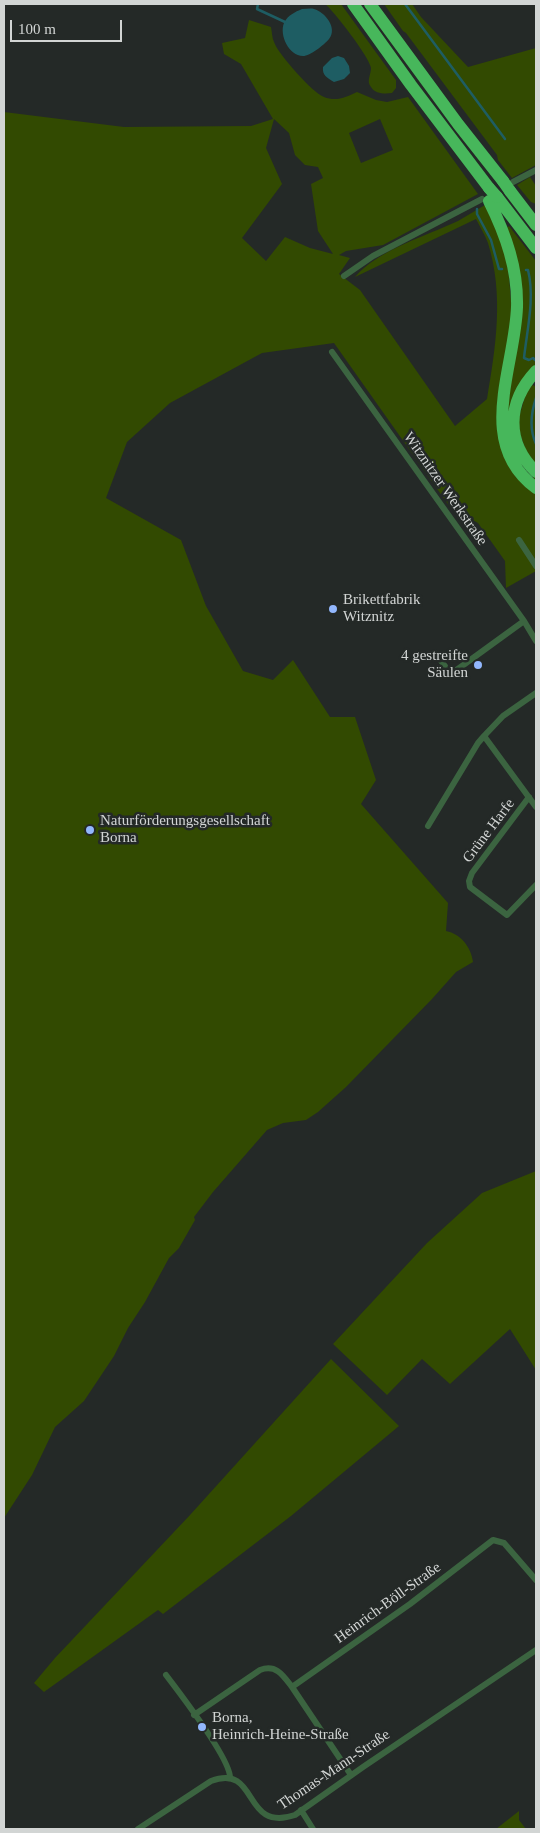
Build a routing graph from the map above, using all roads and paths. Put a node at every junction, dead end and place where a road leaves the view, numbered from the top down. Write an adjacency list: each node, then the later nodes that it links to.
1 (353, 4): 5 (highway)
2 (370, 4): 4 (highway)
3 (536, 170): 4 (street)
4 (508, 185): 6 (highway)
5 (488, 195): 7 (highway); 8 (street); 12 (highway)
6 (536, 225)
7 (536, 248)
8 (344, 276)
9 (332, 352): 15 (street, Witznitzer Werkstraße)
10 (536, 371): 11 (highway)
11 (536, 472)
12 (536, 488)
13 (519, 540): 14 (street)
14 (536, 566)
15 (524, 621): 16 (street, Witznitzer Werkstraße); 17 (street)
16 (536, 641)
17 (435, 653)
18 (536, 693): 19 (street)
19 (484, 736): 20 (street, Grüne Harfe); 22 (street)
20 (529, 797): 21 (street, Grüne Harfe); 23 (street, Grüne Harfe)
21 (536, 807)
22 (428, 826)
23 (535, 890)
24 (536, 1580): 27 (street, Heinrich-Böll-Straße)
25 (536, 1650): 29 (street, Thomas-Mann-Straße)
26 (166, 1675): 28 (street, Thomas-Mann-Straße)
27 (292, 1687): 28 (street); 29 (street)
28 (194, 1715): 30 (street, Thomas-Mann-Straße)
29 (351, 1774): 31 (street, Thomas-Mann-Straße)
30 (230, 1778): 31 (street, Thomas-Mann-Straße); 32 (street)
31 (301, 1810): 33 (street)
32 (138, 1829)
33 (313, 1829)

